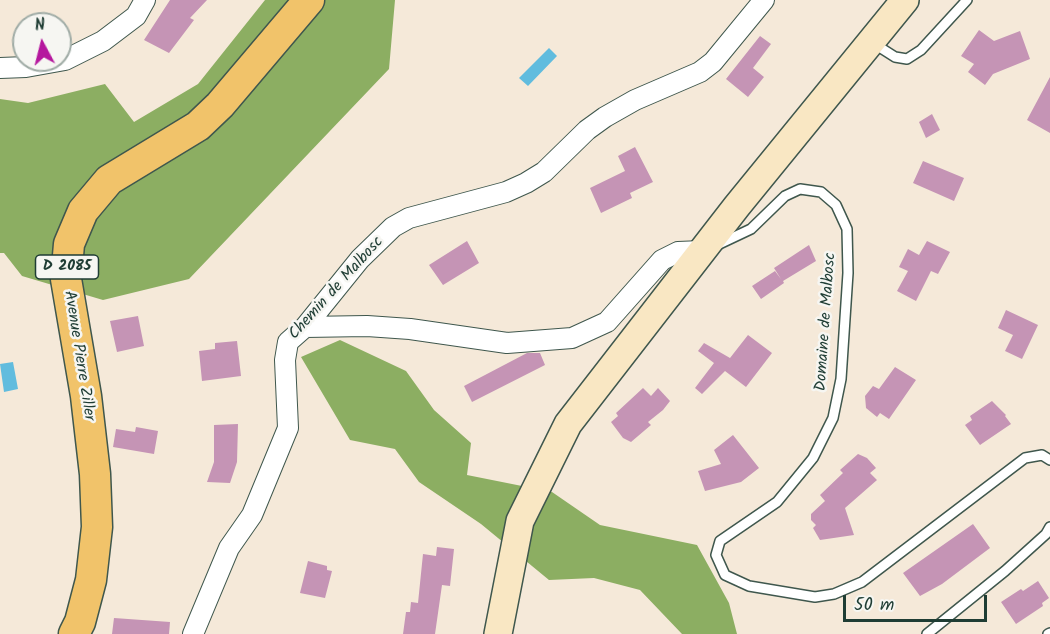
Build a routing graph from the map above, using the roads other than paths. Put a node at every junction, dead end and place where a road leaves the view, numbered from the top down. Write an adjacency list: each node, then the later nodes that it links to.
1 (146, 0): 7 (street)
2 (309, 0): 12 (main road, Avenue Pierre Ziller / D 2085)
3 (764, 0): 9 (street, Chemin de Malbosc)
4 (905, 0): 6 (main road)
5 (967, 0): 6 (lane)
6 (871, 42): 8 (main road)
7 (0, 68)
8 (702, 251): 9 (street); 10 (lane, Domaine de Malbosc); 14 (main road)
9 (304, 327): 13 (street, Chemin de Malbosc)
10 (1050, 460)
11 (1050, 527): 15 (lane)
12 (74, 634)
13 (193, 634)
14 (498, 634)
15 (927, 634)

